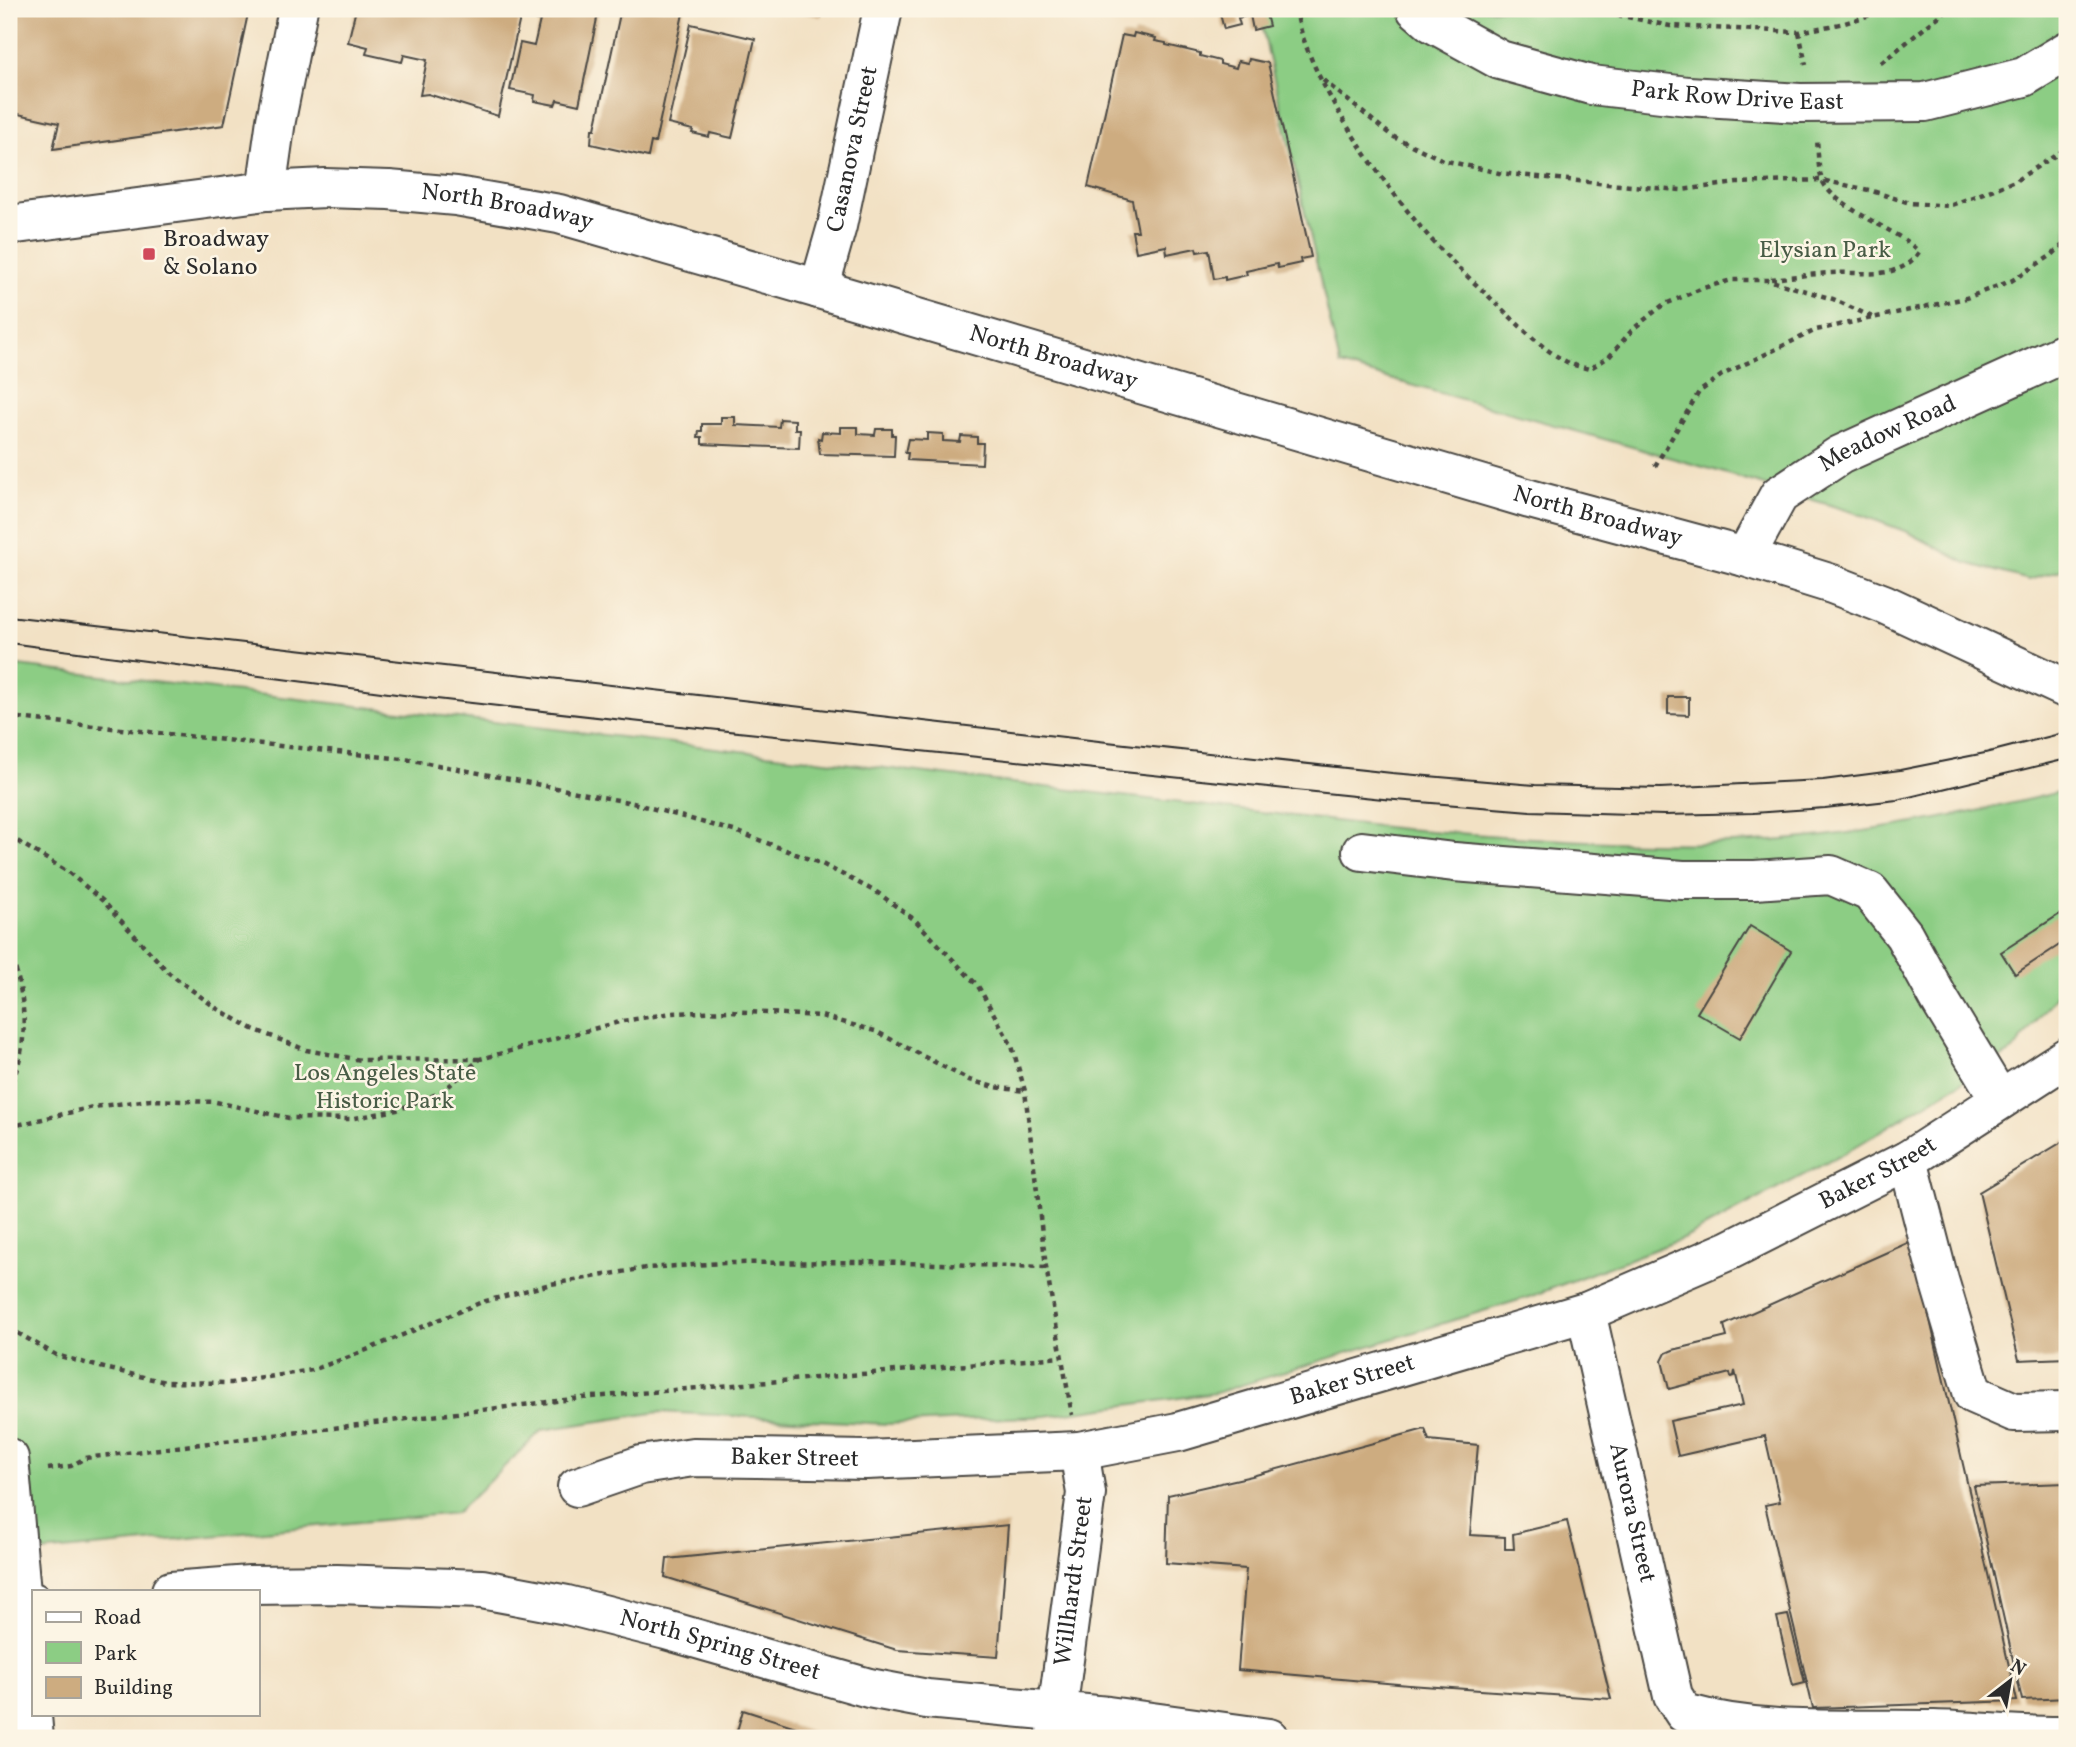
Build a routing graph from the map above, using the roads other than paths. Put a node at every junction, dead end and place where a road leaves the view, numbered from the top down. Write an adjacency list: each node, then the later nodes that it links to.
1 (298, 9): 5 (street)
2 (883, 9): 7 (street, Casanova Street)
3 (1416, 9): 4 (street, Park Row Drive East)
4 (2067, 51)
5 (266, 191): 6 (street, North Broadway); 7 (street, North Broadway)
6 (9, 225)
7 (819, 289): 9 (street, North Broadway)
8 (2067, 352): 9 (street, Meadow Road)
9 (1745, 557): 10 (street, North Broadway)
10 (2067, 689)
11 (1362, 851): 13 (street)
12 (2067, 1057): 13 (street, Baker Street)
13 (2000, 1100): 14 (street, Baker Street)
14 (1908, 1160): 15 (street, Baker Street); 16 (street)
15 (1586, 1312): 17 (street, Baker Street); 23 (street, Aurora Street)
16 (2067, 1411)
17 (1079, 1451): 19 (street, Baker Street); 22 (street, Willhardt Street)
18 (9, 1458): 21 (street)
19 (577, 1488)
20 (184, 1590): 22 (street, North Spring Street)
21 (21, 1603): 24 (street)
22 (1056, 1725): 25 (street, North Spring Street)
23 (2067, 1736)
24 (34, 1738)
25 (1269, 1738)

